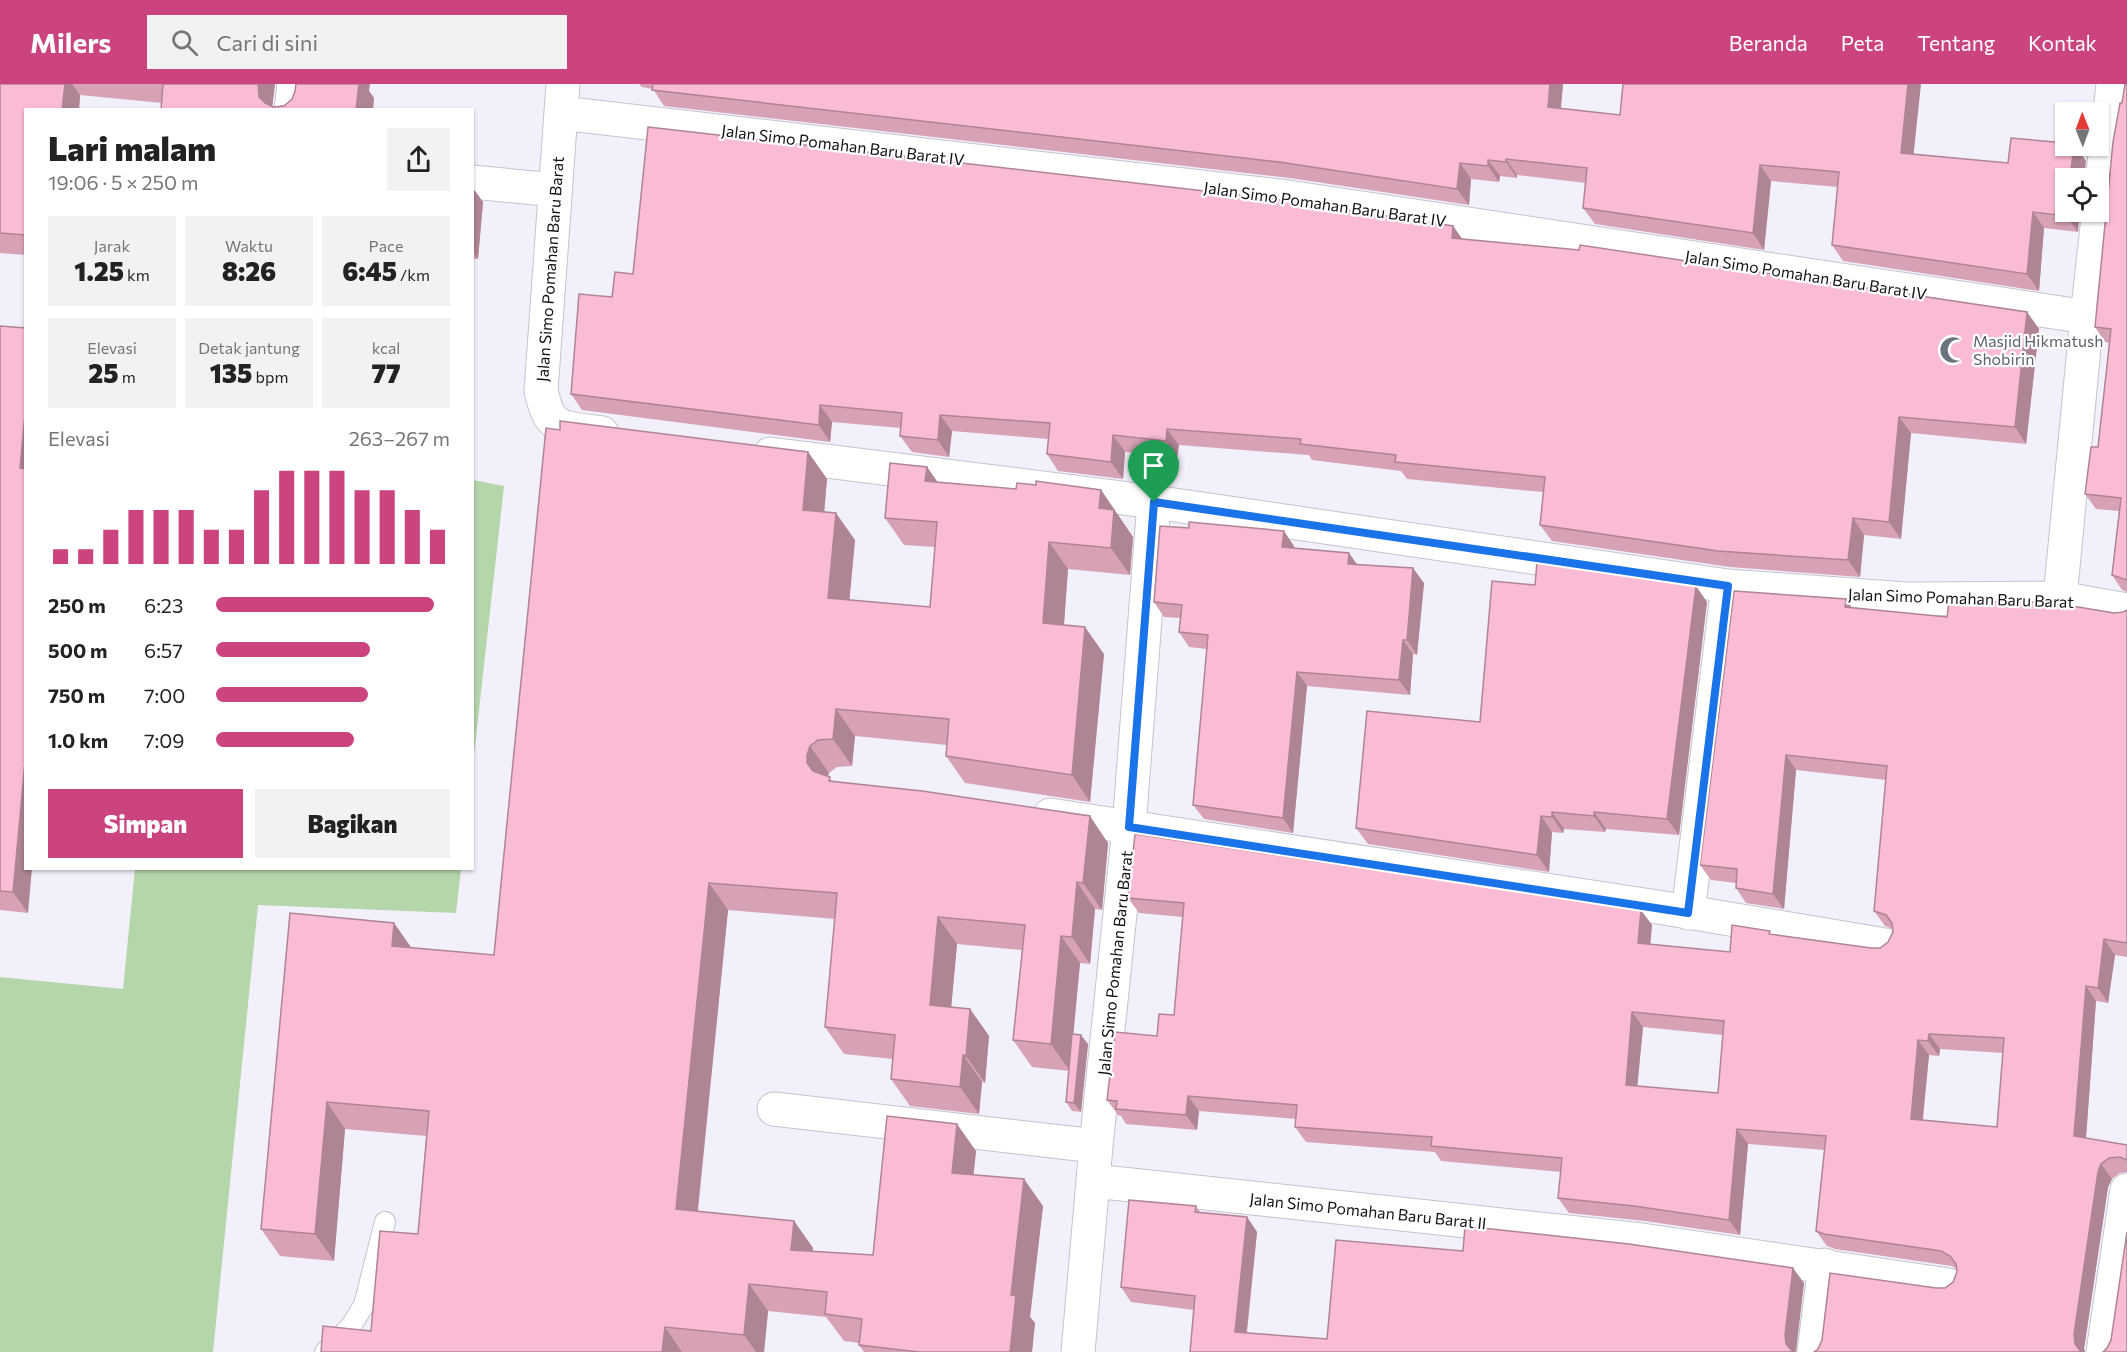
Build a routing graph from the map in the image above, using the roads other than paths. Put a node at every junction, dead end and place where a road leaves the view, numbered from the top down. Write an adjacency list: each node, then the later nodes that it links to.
1 (294, 84): 4 (street)
2 (2113, 84): 7 (street)
3 (562, 98): 6 (street, Jalan Simo Pomahan Baru Barat); 7 (street, Jalan Simo Pomahan Baru Barat IV)
4 (291, 108)
5 (474, 182): 6 (street)
6 (555, 190): 8 (street, Jalan Simo Pomahan Baru Barat)
7 (2087, 317): 12 (street)
8 (637, 437)
9 (743, 450): 10 (street, Jalan Simo Pomahan Baru Barat)
10 (1154, 502): 11 (street, Jalan Simo Pomahan Baru Barat); 15 (street, Jalan Simo Pomahan Baru Barat)
11 (1728, 586): 12 (street, Jalan Simo Pomahan Baru Barat); 16 (street)
12 (2060, 598): 13 (street, Jalan Simo Pomahan Baru Barat)
13 (2127, 610)
14 (1015, 810): 15 (street)
15 (1129, 827): 16 (street); 19 (street, Jalan Simo Pomahan Baru Barat)
16 (1688, 913): 17 (street)
17 (1885, 945)
18 (774, 1109): 19 (street)
19 (1096, 1146): 20 (street, Jalan Simo Pomahan Baru Barat)
20 (1094, 1181): 23 (street, Jalan Simo Pomahan Baru Barat II); 27 (street, Jalan Simo Pomahan Baru Barat)
21 (2127, 1190): 25 (street)
22 (385, 1222): 26 (lane)
23 (1825, 1265): 24 (street, Jalan Simo Pomahan Baru Barat II); 28 (street)
24 (1949, 1285)
25 (2119, 1300): 29 (street)
26 (325, 1352)
27 (1078, 1352)
28 (1814, 1352)
29 (2103, 1352)

